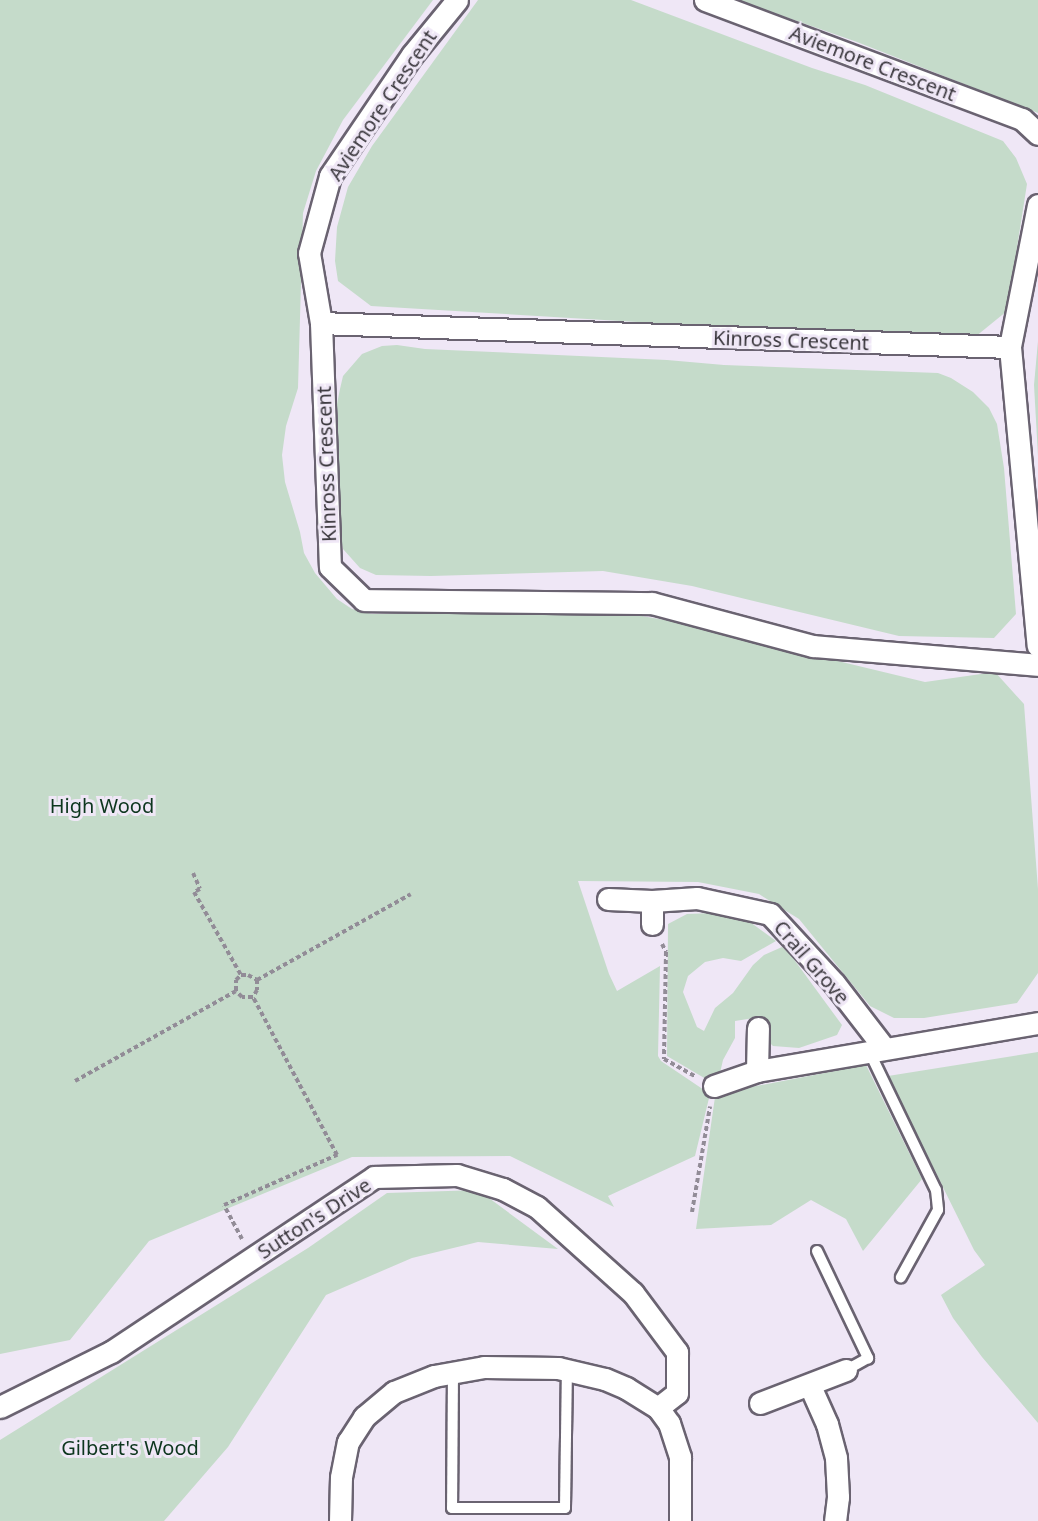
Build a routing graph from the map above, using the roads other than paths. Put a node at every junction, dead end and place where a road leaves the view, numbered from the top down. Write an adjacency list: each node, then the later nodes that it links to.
1 (457, 0): 5 (street, Aviemore Crescent)
2 (705, 0): 3 (street, Aviemore Crescent)
3 (1038, 134)
4 (1038, 205): 6 (street)
5 (321, 322): 6 (street, Kinross Crescent); 8 (street, Kinross Crescent)
6 (1010, 347): 7 (street)
7 (1038, 645)
8 (1038, 665)
9 (608, 899): 10 (street, Crail Grove)
10 (652, 900): 11 (street); 14 (street, Crail Grove)
11 (652, 924)
12 (1038, 1023): 14 (street)
13 (758, 1028): 15 (street)
14 (877, 1050): 15 (street); 18 (lane)
15 (757, 1071): 16 (street)
16 (714, 1086)
17 (817, 1251): 20 (lane)
18 (901, 1277)
19 (567, 1370): 21 (street); 21 (lane); 25 (street)
20 (846, 1370): 22 (street)
21 (453, 1372): 26 (street)
22 (810, 1386): 23 (street); 28 (street)
23 (760, 1403)
24 (0, 1407): 25 (street, Sutton's Drive)
25 (658, 1408): 27 (street)
26 (340, 1521)
27 (680, 1521)
28 (835, 1521)

